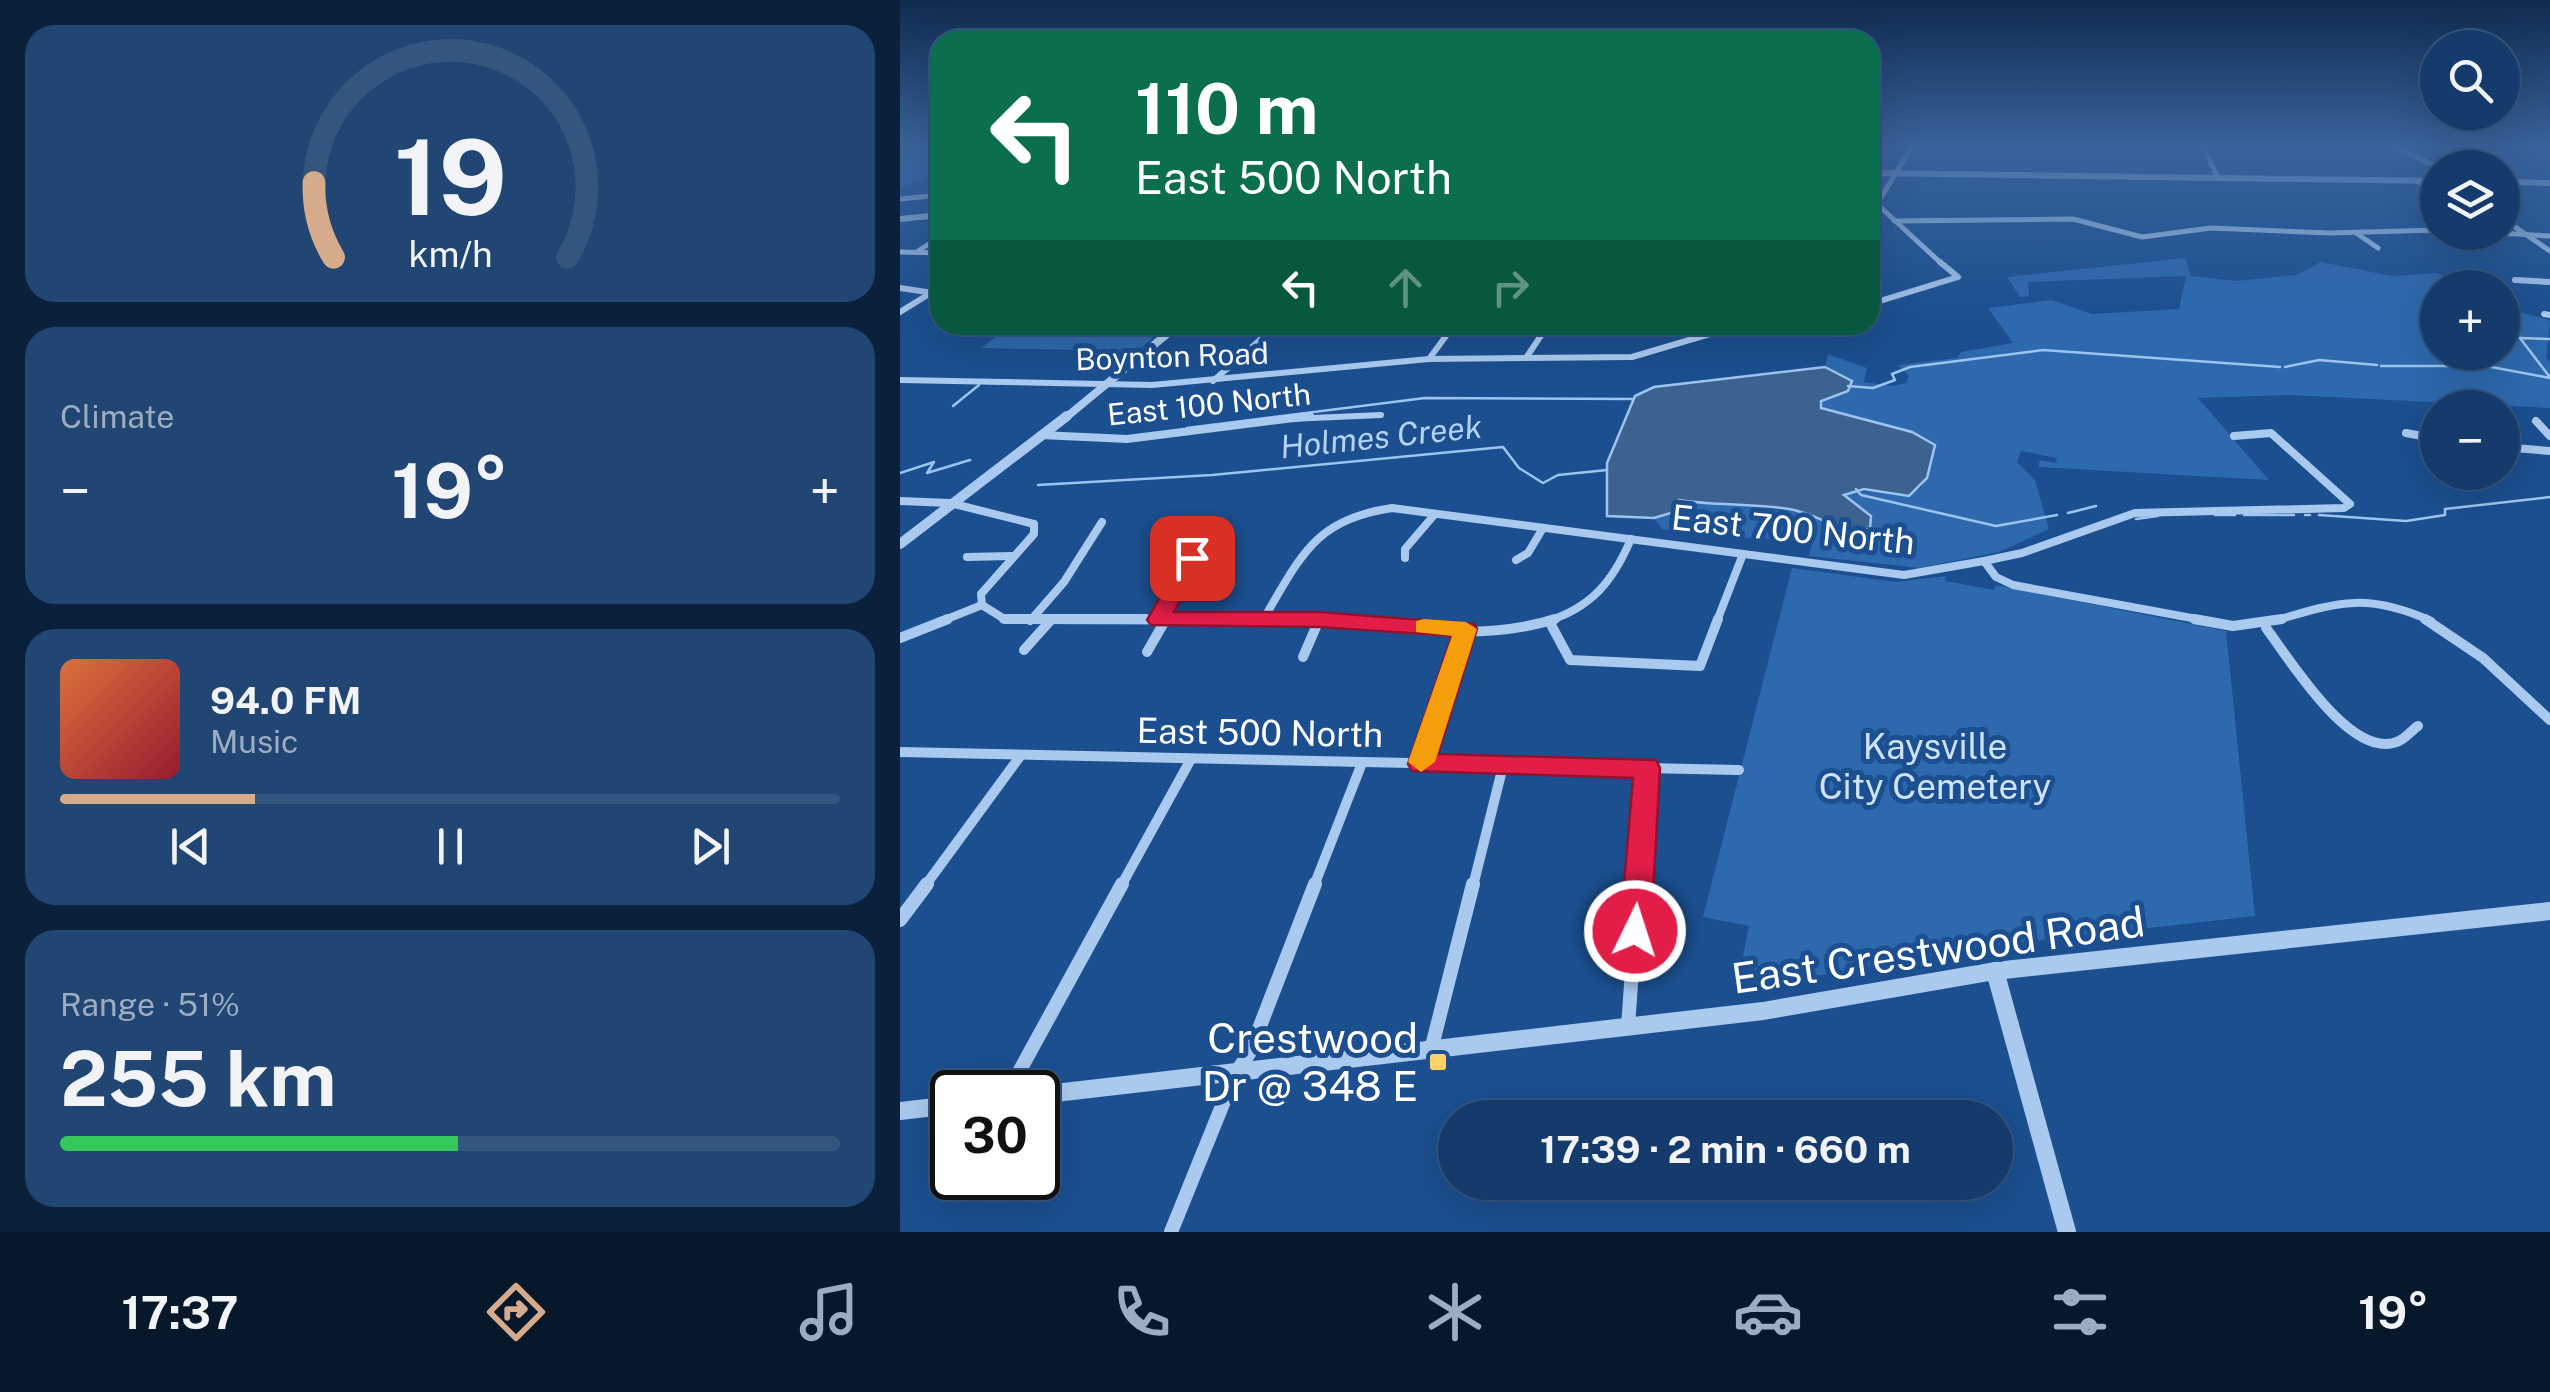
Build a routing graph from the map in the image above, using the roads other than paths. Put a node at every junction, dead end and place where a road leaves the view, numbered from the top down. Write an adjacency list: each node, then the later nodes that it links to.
1 (1880, 207): 4 (street)
2 (930, 216): 3 (street)
3 (900, 218)
4 (1896, 223): 6 (street); 22 (street)
5 (2420, 230): 6 (street)
6 (2353, 232): 12 (street)
7 (2520, 232): 10 (street)
8 (2520, 236): 10 (street)
9 (2550, 236): 10 (street)
10 (2527, 237): 13 (street)
11 (930, 243): 15 (street)
12 (2378, 248)
13 (2550, 251)
14 (900, 252): 15 (street)
15 (915, 253): 16 (street)
16 (930, 253)
17 (2520, 280): 18 (street)
18 (2550, 282)
19 (900, 288): 20 (street)
20 (930, 292)
21 (930, 296): 23 (street)
22 (1880, 301)
23 (900, 312)
24 (1166, 335): 33 (street)
25 (1265, 335): 32 (street)
26 (1447, 335): 30 (street)
27 (1541, 335): 29 (street)
28 (1709, 335): 29 (street, Boynton Road)
29 (1526, 358): 30 (street, Boynton Road)
30 (1430, 359): 32 (street, Boynton Road)
31 (900, 380): 33 (street, Boynton Road)
32 (1213, 381): 33 (street, Boynton Road)
33 (1107, 386): 37 (street)
34 (1381, 415): 37 (street, East 100 North)
35 (2536, 421): 40 (street)
36 (2406, 433): 39 (street)
37 (1041, 435): 44 (street)
38 (2234, 436): 57 (street, East 700 North)
39 (2420, 436)
40 (2550, 436)
41 (2520, 448): 42 (street)
42 (2550, 451)
43 (900, 501): 44 (street)
44 (950, 503): 51 (street); 53 (street)
45 (1435, 514): 46 (street, East 700 North); 48 (street, East 700 North); 55 (street)
46 (1345, 515): 59 (street)
47 (1102, 522): 62 (street)
48 (1543, 528): 50 (street, East 700 North); 56 (street)
49 (1207, 532): 60 (street)
50 (1630, 539): 52 (street, East 700 North); 64 (street)
51 (900, 544)
52 (1743, 554): 57 (street, East 700 North); 64 (street)
53 (1012, 556): 54 (street); 58 (street)
54 (967, 557)
55 (1405, 558)
56 (1516, 560)
57 (1984, 561): 65 (street)
58 (982, 606): 62 (street); 67 (street)
59 (1264, 618): 60 (street); 61 (street)
60 (1162, 619): 63 (street); 69 (street)
61 (1319, 620): 66 (street); 70 (street)
62 (1030, 621): 63 (street)
63 (1050, 621): 68 (street)
64 (1549, 621): 66 (street)
65 (2266, 628): 71 (street); 72 (street)
66 (1466, 629): 77 (street)
67 (900, 638)
68 (1024, 650)
69 (1147, 652)
70 (1303, 657)
71 (2550, 720)
72 (2418, 726)
73 (900, 752): 74 (street, East 500 North)
74 (1021, 755): 75 (street, East 500 North); 82 (street)
75 (1191, 759): 76 (street, East 500 North); 86 (street)
76 (1362, 763): 77 (street, East 500 North); 87 (street)
77 (1421, 764): 78 (street, East 500 North)
78 (1503, 766): 79 (street, East 500 North); 85 (street)
79 (1647, 768): 80 (street, East 500 North); 84 (street)
80 (1739, 770)
81 (2550, 911): 83 (street, East Crestwood Road)
82 (900, 920)
83 (1996, 971): 84 (street, East Crestwood Road); 92 (street)
84 (1628, 1027): 85 (street, East Crestwood Road)
85 (1430, 1050): 87 (street, East Crestwood Road)
86 (1020, 1070)
87 (1235, 1074): 88 (street, East Crestwood Road); 91 (street)
88 (1060, 1093)
89 (930, 1108): 90 (street)
90 (900, 1111)
91 (1170, 1232)
92 (2068, 1232)

